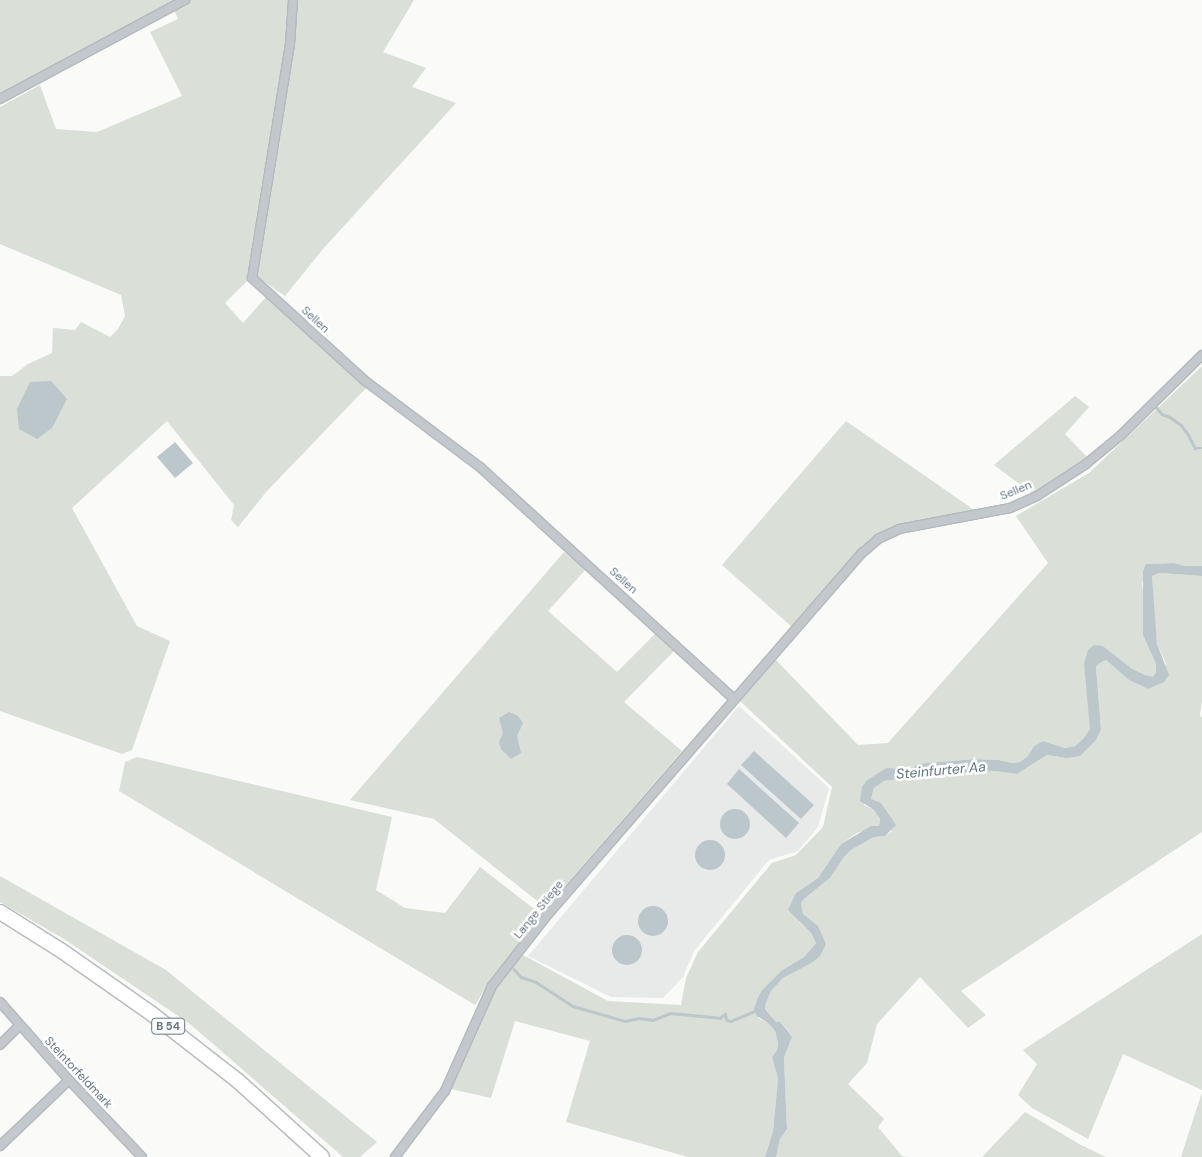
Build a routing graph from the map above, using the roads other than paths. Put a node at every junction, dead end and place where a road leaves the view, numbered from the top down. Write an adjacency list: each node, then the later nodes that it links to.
1 (185, 0): 3 (street)
2 (294, 0): 5 (street, Sellen)
3 (0, 99)
4 (1202, 355): 5 (street, Sellen)
5 (734, 699): 14 (street, Lange Stiege)
6 (0, 912): 13 (highway, B 54)
7 (0, 1002): 8 (street, Steintorfeldmark)
8 (20, 1025): 9 (street); 10 (street, Steintorfeldmark)
9 (0, 1045)
10 (69, 1080): 11 (street); 12 (street, Steintorfeldmark)
11 (0, 1146)
12 (142, 1157)
13 (322, 1157)
14 (395, 1157)

